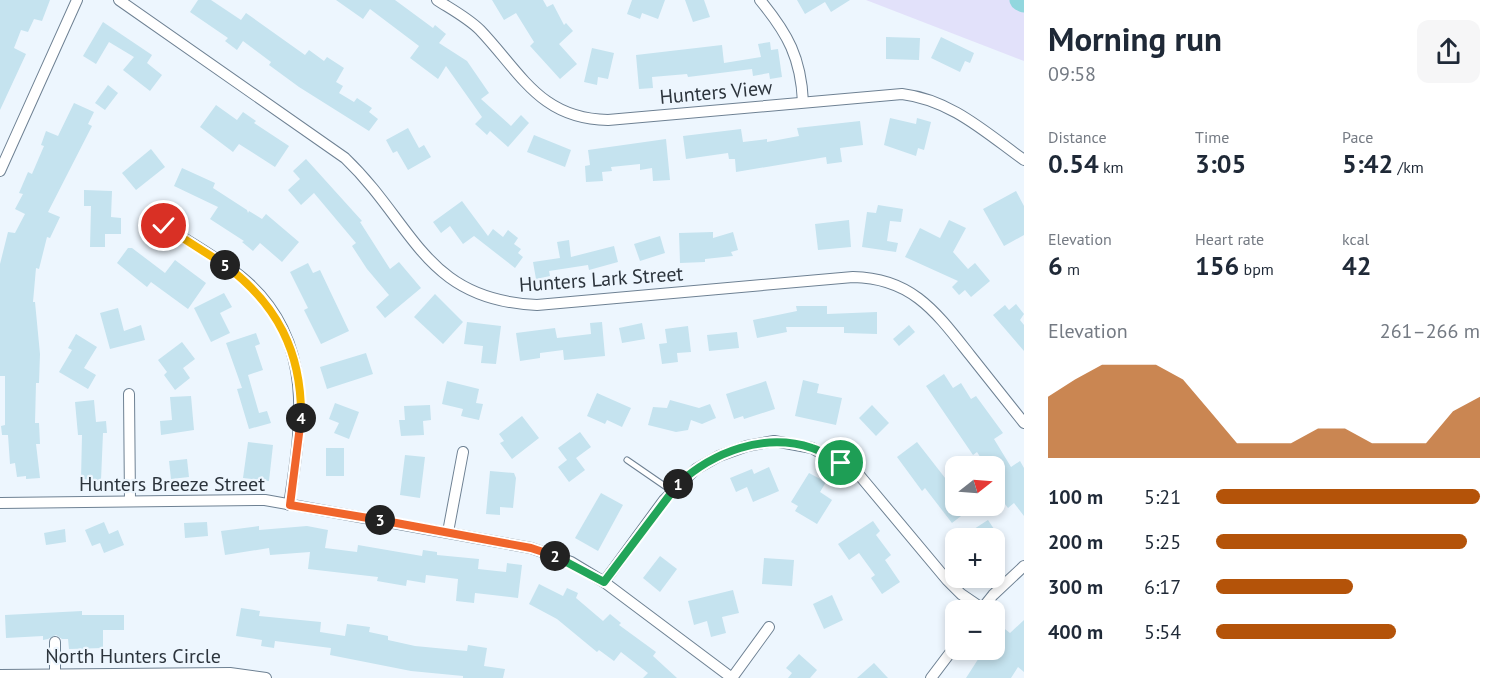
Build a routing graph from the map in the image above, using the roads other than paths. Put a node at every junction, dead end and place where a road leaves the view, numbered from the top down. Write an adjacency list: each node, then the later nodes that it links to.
1 (77, 0): 7 (street)
2 (118, 0): 10 (street, Hunters Lark Street)
3 (438, 0): 5 (street, Hunters View)
4 (760, 0): 5 (street)
5 (803, 102): 6 (street, Hunters View)
6 (1024, 160)
7 (0, 171)
8 (164, 226): 16 (street)
9 (129, 394): 14 (street)
10 (1024, 423)
11 (463, 452): 17 (street)
12 (627, 460): 13 (lane)
13 (672, 491): 19 (street); 20 (street)
14 (130, 501): 15 (street, Hunters Breeze Street); 16 (street, Hunters Breeze Street)
15 (0, 503)
16 (290, 505): 17 (street, Hunters Breeze Street)
17 (448, 532): 19 (street, Hunters Breeze Street)
18 (1024, 566): 21 (street)
19 (604, 582): 29 (street, Hunters Breeze Street)
20 (969, 600)
21 (989, 600)
22 (769, 627): 29 (street)
23 (55, 642): 25 (street)
24 (945, 660): 30 (street)
25 (55, 674): 26 (street, North Hunters Circle); 27 (street, North Hunters Circle)
26 (0, 675)
27 (160, 675): 28 (street, North Hunters Circle)
28 (266, 678)
29 (732, 678)
30 (931, 678)

